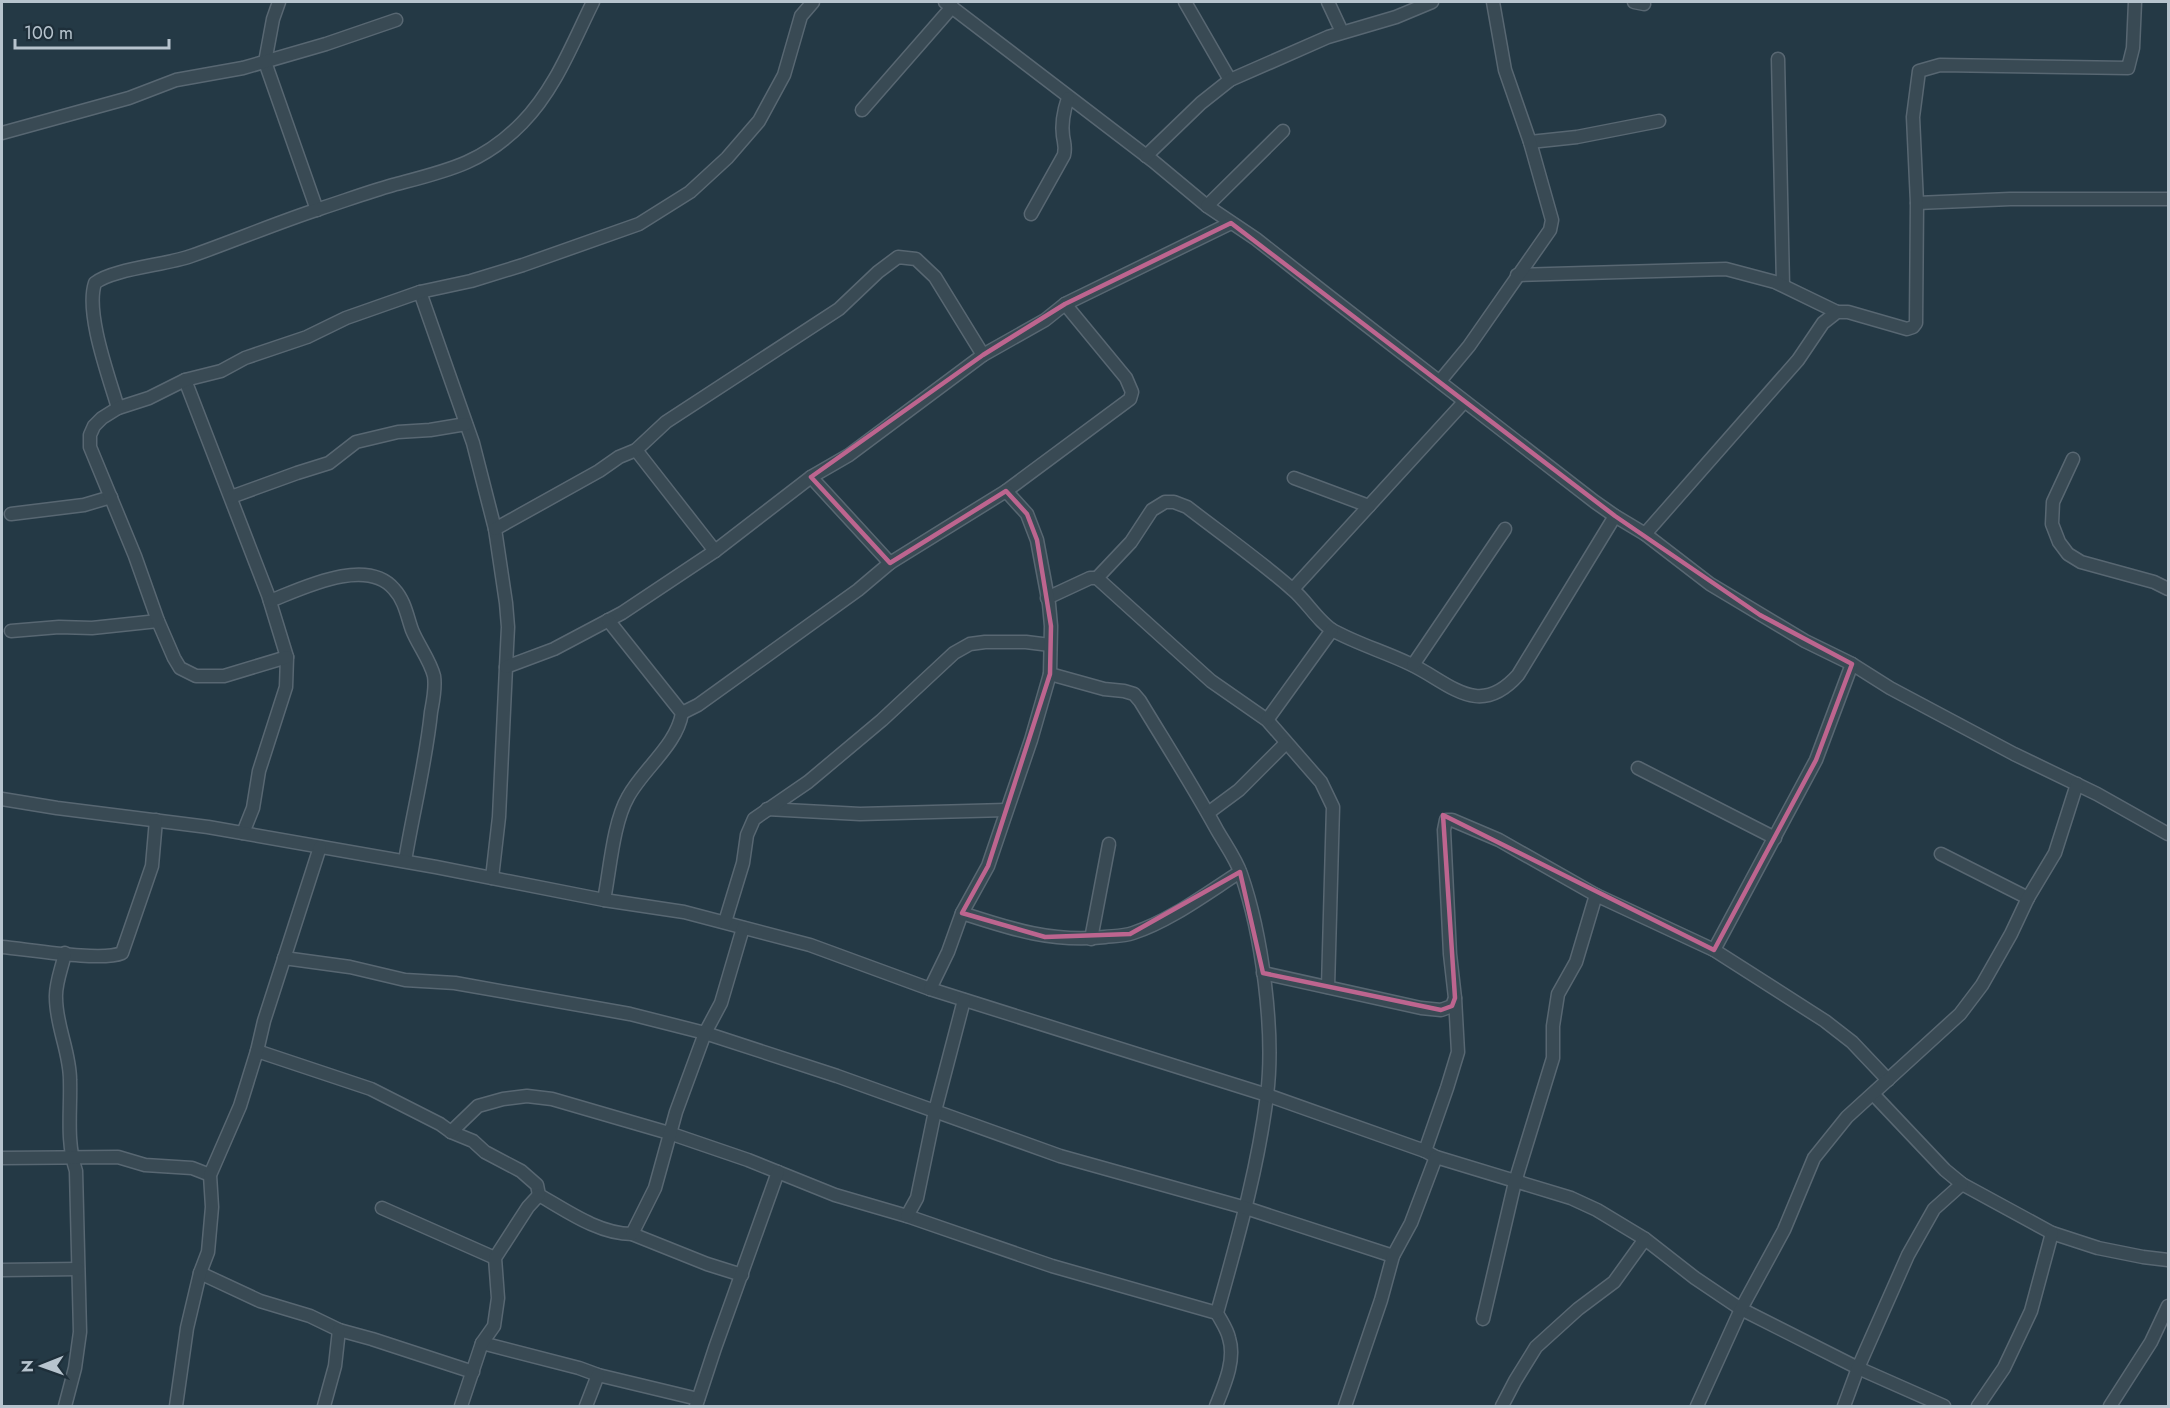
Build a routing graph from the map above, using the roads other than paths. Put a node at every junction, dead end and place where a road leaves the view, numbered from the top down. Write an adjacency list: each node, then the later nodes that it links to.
1 (279, 2): 14 (street)
2 (593, 2): 26 (street)
3 (813, 2): 31 (street)
4 (1185, 2): 15 (street)
5 (1329, 2): 12 (street)
6 (1431, 2): 10 (street)
7 (1493, 2): 21 (street)
8 (2135, 2): 24 (street)
9 (948, 4): 16 (street); 17 (street)
10 (1416, 4): 12 (street)
11 (396, 20): 14 (street)
12 (1342, 32): 15 (street)
13 (1778, 59): 30 (street)
14 (265, 62): 20 (street); 26 (street)
15 (1230, 80): 22 (street)
16 (1068, 98): 22 (street); 27 (street)
17 (862, 110)
18 (1659, 121): 21 (street)
19 (1283, 131): 25 (street)
20 (2, 133)
21 (1530, 142): 29 (street)
22 (1146, 156): 25 (street)
23 (2169, 199): 24 (street)
24 (1917, 203): 33 (street)
25 (1207, 206): 28 (street)
26 (317, 210): 38 (street)
27 (1031, 214)
28 (1231, 223): 32 (street); 36 (street)
29 (1517, 275): 30 (street); 36 (street)
30 (1783, 285): 33 (street)
31 (420, 292): 35 (street); 39 (street)
32 (1065, 304): 34 (street); 44 (street)
33 (1837, 312): 52 (street)
34 (983, 355): 40 (street); 42 (street)
35 (185, 380): 38 (street); 46 (street)
36 (1440, 381): 37 (street)
37 (1464, 402): 47 (street); 49 (street)
38 (118, 408): 45 (street)
39 (466, 424): 46 (street); 50 (street)
40 (636, 450): 50 (street); 53 (street)
41 (2073, 459): 57 (street)
42 (811, 477): 53 (street); 54 (street)
43 (1294, 478): 47 (street)
44 (1006, 490): 54 (street); 58 (street)
45 (111, 497): 48 (street); 61 (street)
46 (231, 497): 59 (street)
47 (1369, 506): 56 (street)
48 (11, 514)
49 (1615, 516): 52 (street); 67 (street)
50 (495, 529): 68 (street)
51 (1505, 529): 67 (street)
52 (1645, 534): 66 (street)
53 (715, 551): 60 (street)
54 (890, 563): 70 (street)
55 (1097, 578): 56 (street); 58 (street); 71 (street)
56 (1293, 589): 62 (street)
57 (2169, 589)
58 (1047, 598): 64 (street)
59 (270, 601): 65 (street); 86 (street)
60 (608, 620): 68 (street); 70 (street)
61 (158, 621): 63 (street); 65 (street)
62 (1332, 630): 67 (street); 71 (street)
63 (11, 631)
64 (1050, 645): 69 (street); 76 (street)
65 (287, 657): 80 (street)
66 (1852, 664): 74 (street); 82 (street)
67 (1413, 665)
68 (506, 667): 88 (street)
69 (1050, 674): 77 (street); 78 (street)
70 (682, 713): 91 (street)
71 (1267, 720): 72 (street)
72 (1286, 743): 78 (street); 101 (street)
73 (1638, 768): 82 (street)
74 (2077, 784): 81 (street); 90 (street)
75 (2, 799): 79 (street)
76 (767, 809): 77 (street); 93 (street)
77 (1006, 810): 92 (street)
78 (1208, 813): 87 (street)
79 (156, 820): 80 (street); 98 (street)
80 (243, 833): 84 (street)
81 (2169, 834)
82 (1775, 838): 97 (street)
83 (1109, 844): 95 (street)
84 (320, 846): 86 (street); 99 (street)
85 (1941, 854): 90 (street)
86 (405, 861): 88 (street)
87 (1240, 872): 95 (street); 100 (street)
88 (492, 878): 91 (street)
89 (1596, 895): 97 (street); 103 (street); 118 (street)
90 (2028, 898): 107 (street)
91 (604, 900): 93 (street)
92 (962, 913): 95 (street); 102 (street)
93 (724, 922): 94 (street)
94 (743, 928): 102 (street); 105 (street)
95 (1091, 939)
96 (2, 947): 98 (street)
97 (1714, 950): 107 (street)
98 (65, 953): 114 (street)
99 (284, 958): 105 (street); 106 (street)
100 (1263, 974): 101 (street); 108 (street)
101 (1328, 987): 103 (street)
102 (930, 989): 104 (street)
103 (1455, 998): 113 (street)
104 (964, 1000): 108 (street); 110 (street)
105 (705, 1033): 110 (street); 112 (street)
106 (258, 1051): 111 (street); 117 (street)
107 (1888, 1080): 109 (street)
108 (1267, 1095): 113 (street); 122 (street)
109 (1874, 1095): 119 (street); 135 (street)
110 (935, 1112): 122 (street); 123 (street)
111 (451, 1132): 112 (street); 120 (street)
112 (669, 1133): 116 (street); 125 (street)
113 (1431, 1154): 118 (street); 127 (street)
114 (71, 1157): 115 (street); 117 (street); 130 (street)
115 (2, 1158)
116 (778, 1172): 123 (street); 133 (street)
117 (210, 1175): 132 (street)
118 (1515, 1182): 126 (street); 137 (street)
119 (1962, 1184): 124 (street); 140 (street)
120 (538, 1195): 125 (street); 128 (street)
121 (382, 1208): 128 (street)
122 (1246, 1208): 127 (street); 136 (street)
123 (907, 1216): 136 (street)
124 (2052, 1233): 129 (street); 155 (street)
125 (632, 1234): 133 (street)
126 (1645, 1239): 135 (street); 151 (street)
127 (1393, 1256): 150 (street)
128 (495, 1258): 139 (street)
129 (2169, 1260)
130 (78, 1269): 131 (street); 144 (street)
131 (2, 1270)
132 (200, 1273): 138 (street); 145 (street)
133 (742, 1275): 143 (street)
134 (2169, 1306): 156 (street)
135 (1741, 1309): 140 (street); 152 (street)
136 (1217, 1313): 149 (street)
137 (1483, 1319)
138 (339, 1330): 141 (street); 146 (street)
139 (483, 1343): 141 (street); 142 (street)
140 (1858, 1368): 153 (street); 154 (street)
141 (473, 1372): 147 (street)
142 (598, 1375): 143 (street); 148 (street)
143 (697, 1403)
144 (65, 1407)
145 (176, 1407)
146 (324, 1407)
147 (461, 1407)
148 (586, 1407)
149 (1216, 1407)
150 (1345, 1407)
151 (1502, 1407)
152 (1697, 1407)
153 (1844, 1407)
154 (1944, 1407)
155 (1978, 1407)
156 (2110, 1407)

